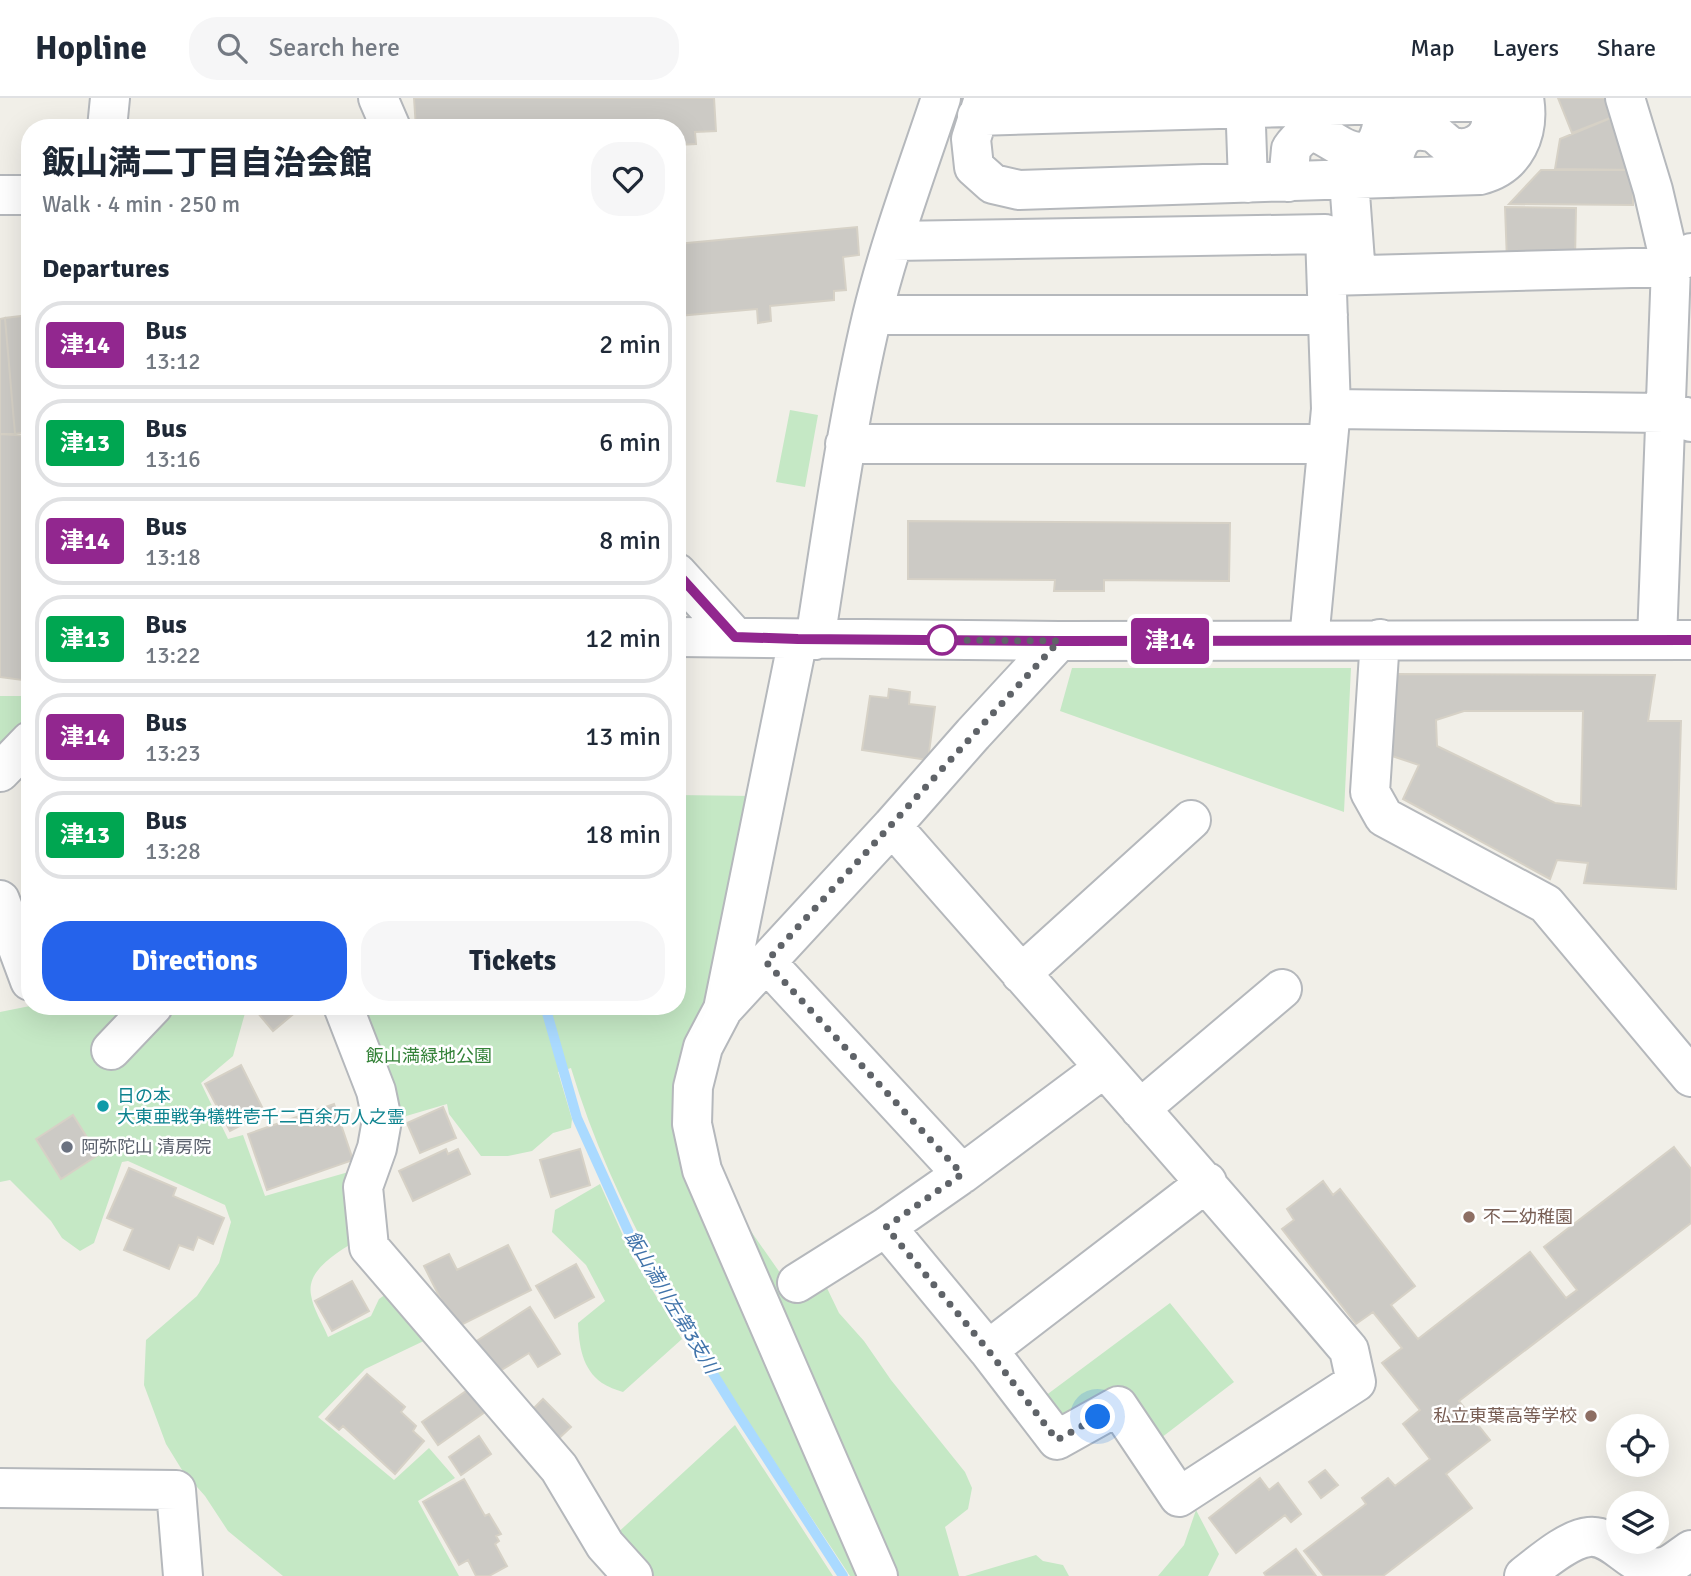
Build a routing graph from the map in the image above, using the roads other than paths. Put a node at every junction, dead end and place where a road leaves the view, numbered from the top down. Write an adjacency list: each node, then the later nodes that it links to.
1 (110, 98): 11 (street)
2 (378, 98): 12 (street)
3 (941, 98): 18 (street)
4 (1625, 98): 19 (street)
5 (1513, 100): 7 (street); 13 (street)
6 (1303, 102): 7 (street); 8 (street)
7 (1391, 102): 14 (street)
8 (1246, 103): 9 (street); 15 (street)
9 (1141, 105): 10 (street)
10 (981, 107): 15 (street)
11 (108, 119)
12 (387, 119)
13 (1349, 180): 14 (street); 20 (street)
14 (1288, 182): 15 (street)
15 (1248, 183)
16 (0, 195): 17 (street)
17 (21, 195)
18 (893, 241): 20 (street); 21 (street)
19 (1681, 260): 20 (street); 23 (street)
20 (1341, 275): 22 (street)
21 (873, 315): 22 (street); 25 (street)
22 (1328, 315): 24 (street)
23 (1683, 416): 24 (street); 32 (street)
24 (1329, 426): 25 (street); 31 (street)
25 (845, 444): 30 (street)
26 (686, 583): 28 (street)
27 (686, 637): 28 (street)
28 (735, 637): 30 (street)
29 (1380, 639): 31 (street); 32 (street); 48 (street)
30 (807, 640): 33 (street); 43 (street)
31 (1310, 640): 33 (street)
32 (1674, 640)
33 (1059, 641): 37 (street)
34 (21, 750): 35 (street)
35 (0, 772)
36 (1191, 820): 40 (street)
37 (892, 826): 39 (street); 40 (street)
38 (0, 900): 41 (street)
39 (766, 962): 43 (street); 50 (street)
40 (1021, 974): 47 (street)
41 (19, 984)
42 (1282, 989): 49 (street)
43 (723, 1009): 59 (street)
44 (144, 1015): 46 (street)
45 (346, 1015): 58 (street)
46 (111, 1050)
47 (1104, 1068): 49 (street); 50 (street)
48 (1691, 1077)
49 (1140, 1109): 51 (street)
50 (962, 1174): 52 (street)
51 (1207, 1182): 54 (street); 54 (street)
52 (886, 1227): 53 (street); 54 (street)
53 (797, 1283)
54 (988, 1350)
55 (0, 1488): 57 (street)
56 (1691, 1550): 60 (street)
57 (183, 1576)
58 (633, 1576)
59 (878, 1576)
60 (1524, 1576)

